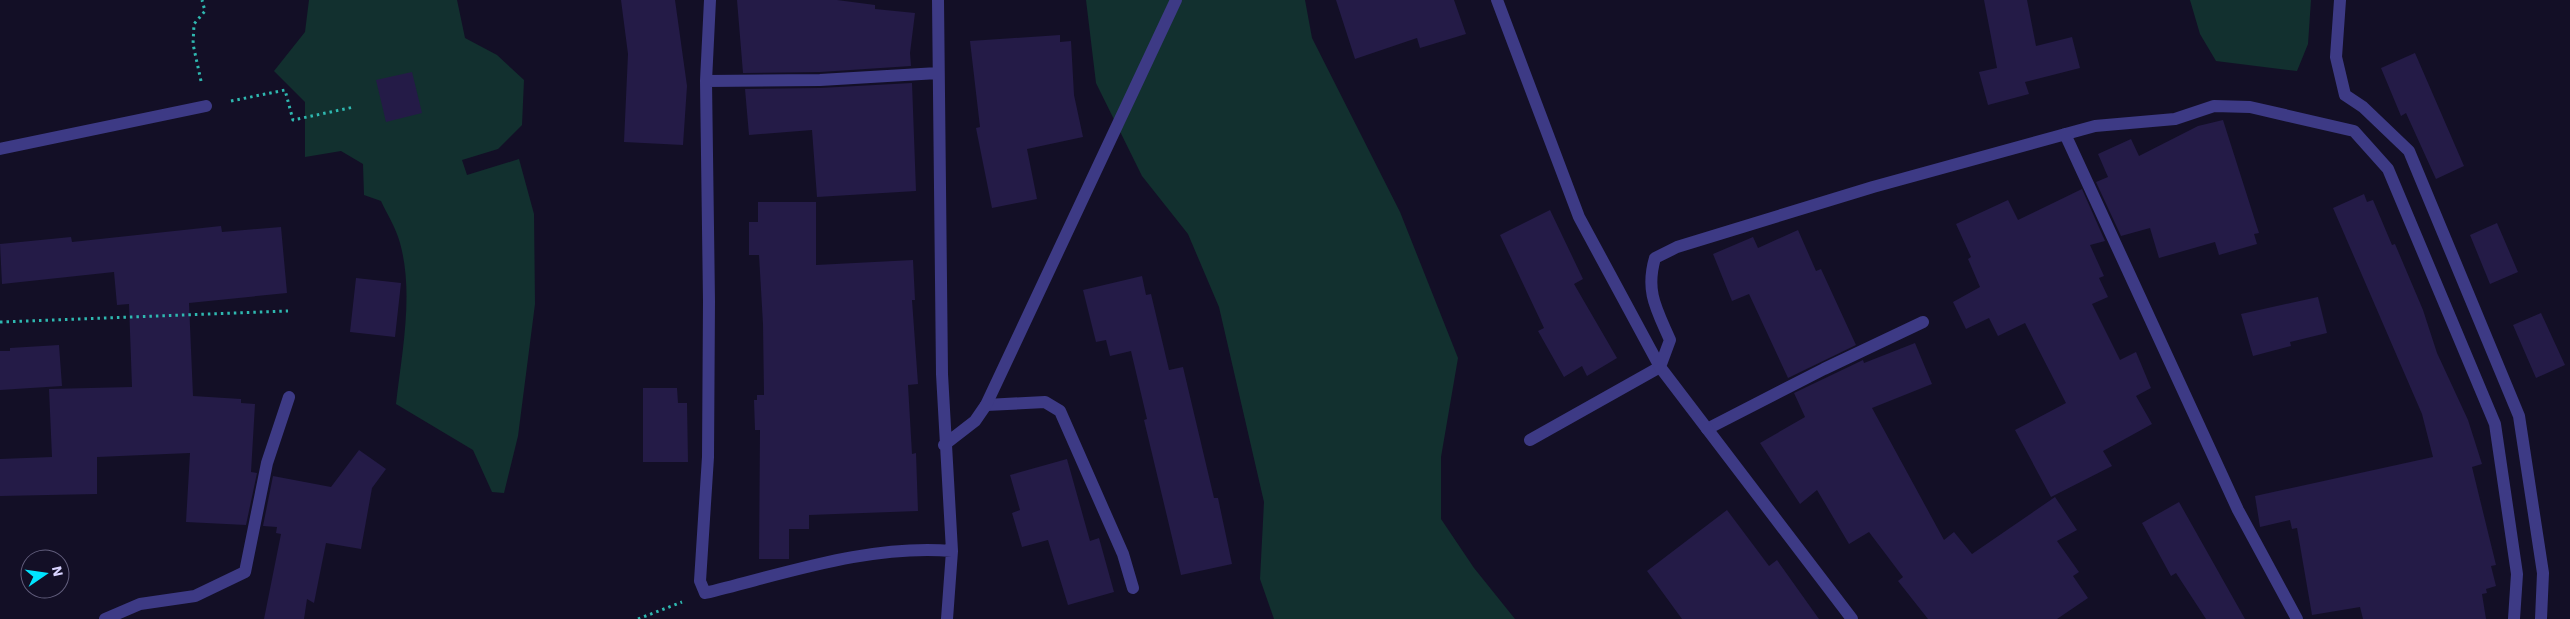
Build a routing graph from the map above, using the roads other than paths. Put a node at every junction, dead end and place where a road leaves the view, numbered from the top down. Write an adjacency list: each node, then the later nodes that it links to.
1 (710, 0): 7 (street)
2 (938, 0): 6 (street)
3 (1176, 0): 14 (street)
4 (1497, 0): 12 (street)
5 (2340, 0): 25 (street)
6 (938, 73): 7 (street); 17 (street)
7 (706, 81): 18 (street)
8 (206, 106): 10 (street)
9 (2065, 134): 12 (street); 23 (street); 24 (street)
10 (0, 149)
11 (1923, 322): 15 (street)
12 (1660, 367): 15 (street); 16 (street)
13 (289, 397): 21 (street)
14 (986, 404): 17 (street); 19 (street)
15 (1707, 429): 20 (street)
16 (1530, 440)
17 (944, 445): 18 (street)
18 (952, 551): 22 (street)
19 (1133, 588)
20 (1847, 617)
21 (105, 619)
22 (947, 619)
23 (2297, 619)
24 (2514, 619)
25 (2540, 619)

